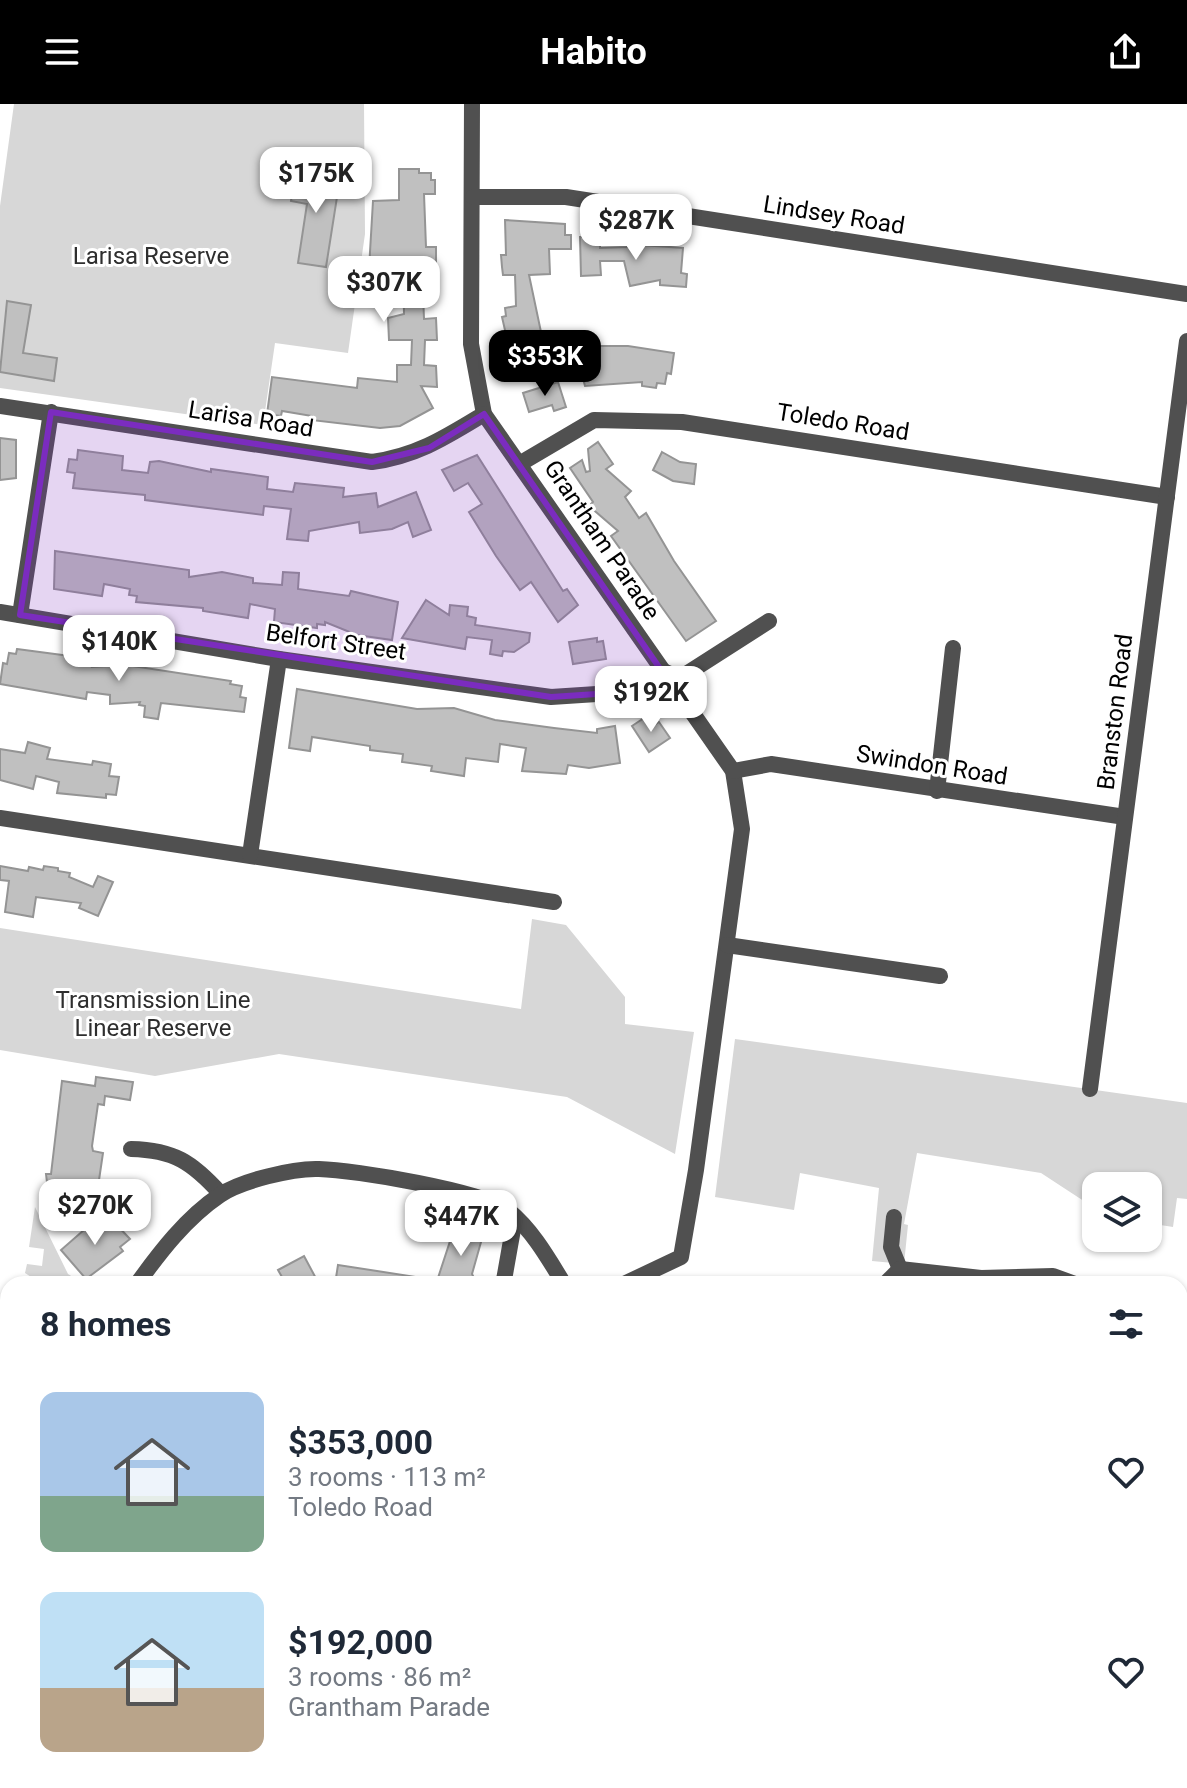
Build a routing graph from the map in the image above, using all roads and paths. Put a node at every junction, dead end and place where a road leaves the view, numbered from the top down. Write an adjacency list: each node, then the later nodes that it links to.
1 (472, 104): 2 (street, Grantham Parade)
2 (473, 197): 3 (street, Lindsey Road); 8 (street, Grantham Parade)
3 (1187, 294)
4 (1187, 341): 6 (street, Branston Road)
5 (0, 406): 7 (street, Larisa Road)
6 (1183, 408): 10 (street, Branston Road)
7 (51, 412): 8 (street, Larisa Road); 12 (street)
8 (484, 414): 9 (street, Grantham Parade)
9 (521, 463): 10 (street, Toledo Road); 16 (street, Grantham Parade)
10 (1167, 497): 19 (street, Branston Road)
11 (0, 612): 12 (street, Belfort Street)
12 (20, 615): 15 (street, Belfort Street)
13 (769, 621): 16 (street)
14 (953, 648): 18 (street)
15 (279, 659): 16 (street, Belfort Street); 21 (street)
16 (661, 670): 17 (street, Grantham Parade)
17 (733, 771): 18 (street, Swindon Road); 23 (street, Grantham Parade)
18 (937, 791): 19 (street, Swindon Road)
19 (1125, 817): 25 (street, Branston Road)
20 (0, 818): 21 (street)
21 (250, 855): 22 (street)
22 (554, 902)
23 (727, 945): 24 (street); 34 (street, Grantham Parade)
24 (940, 976)
25 (1090, 1089)
26 (131, 1149): 27 (street)
27 (221, 1194): 29 (street); 31 (street)
28 (894, 1217): 30 (street)
29 (515, 1218): 32 (street); 33 (street)
30 (900, 1269): 35 (street); 36 (street)
31 (143, 1276)
32 (505, 1276)
33 (559, 1276)
34 (641, 1276)
35 (893, 1276)
36 (963, 1276)

